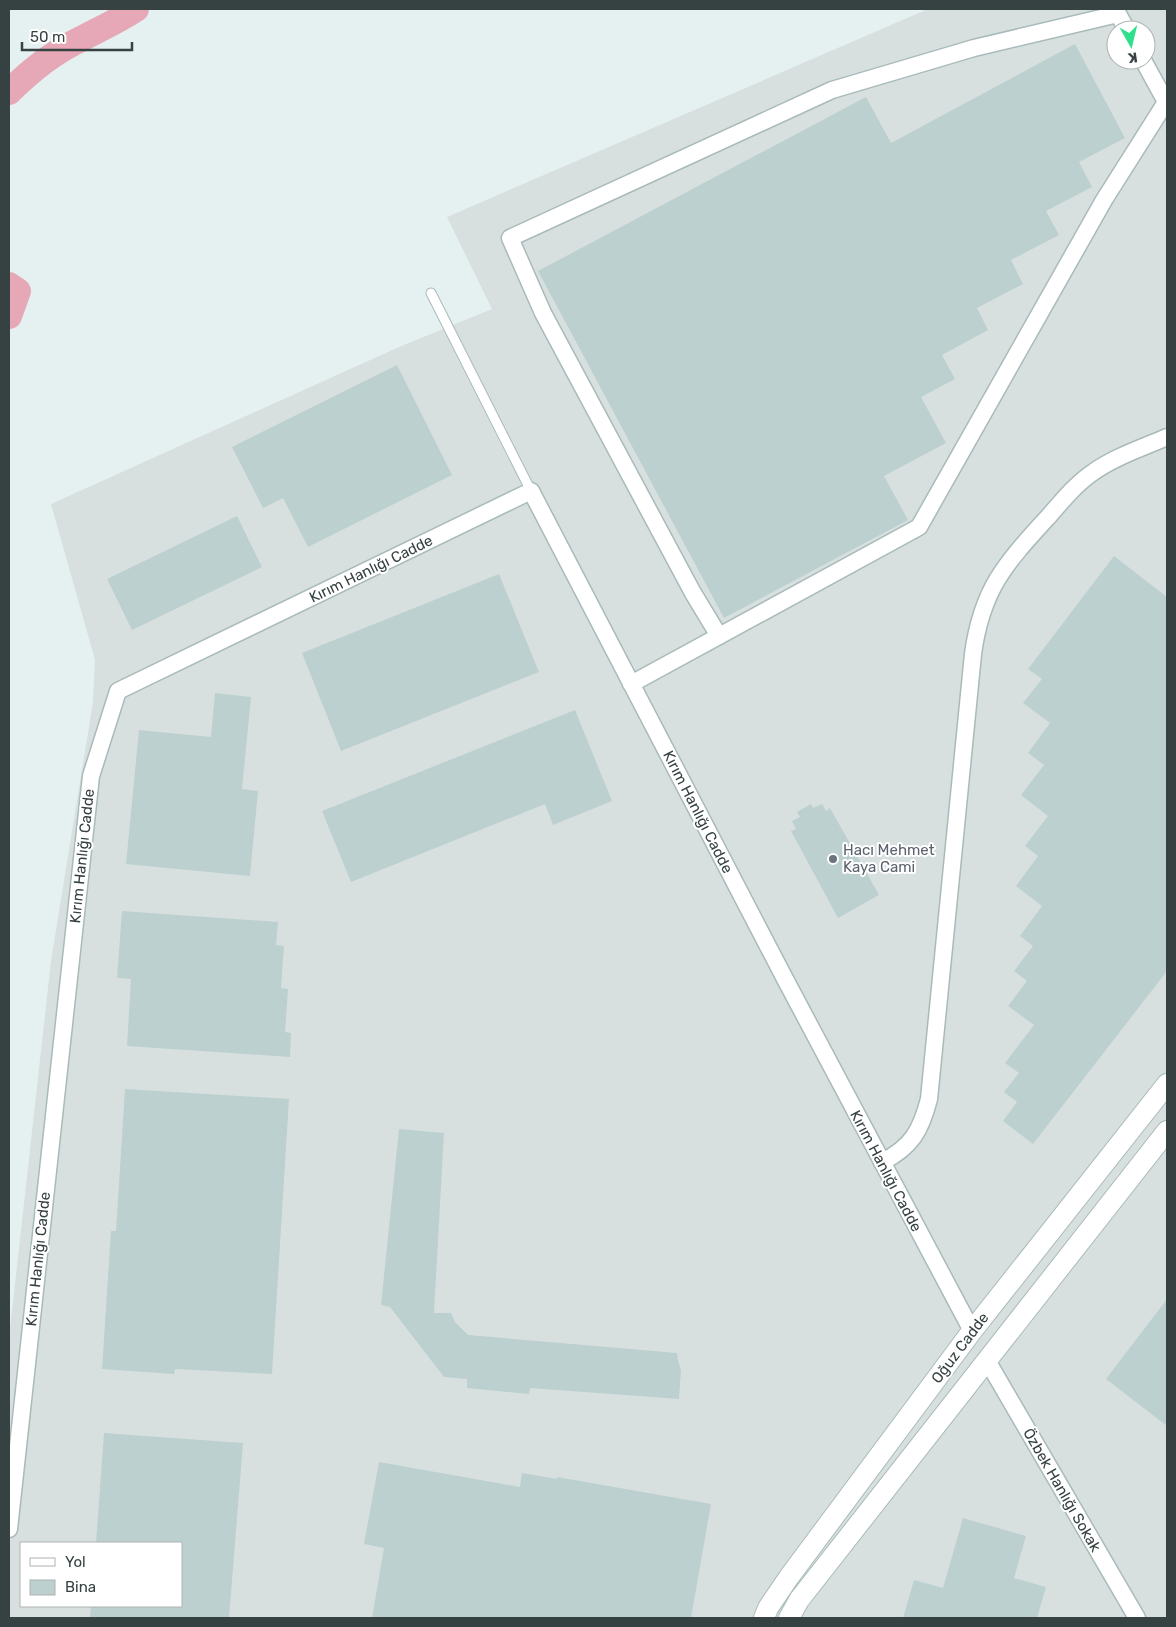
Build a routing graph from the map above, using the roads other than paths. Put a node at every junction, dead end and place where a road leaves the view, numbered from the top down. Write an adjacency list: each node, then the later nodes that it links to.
1 (1121, 20): 6 (street)
2 (1148, 70): 6 (street)
3 (431, 293): 5 (lane)
4 (1167, 437): 10 (street)
5 (531, 491): 7 (street, Kırım Hanlığı Cadde); 13 (street, Kırım Hanlığı Cadde)
6 (719, 636): 7 (street)
7 (631, 684): 10 (street, Kırım Hanlığı Cadde)
8 (1167, 1084): 11 (street, Oğuz Cadde)
9 (1167, 1131): 12 (street, Oğuz Cadde)
10 (882, 1162): 11 (street, Kırım Hanlığı Cadde)
11 (972, 1331): 12 (street); 14 (street, Oğuz Cadde)
12 (988, 1362): 15 (street, Oğuz Cadde); 16 (street, Özbek Hanlığı Sokak)
13 (9, 1529)
14 (764, 1618)
15 (789, 1618)
16 (1137, 1618)

